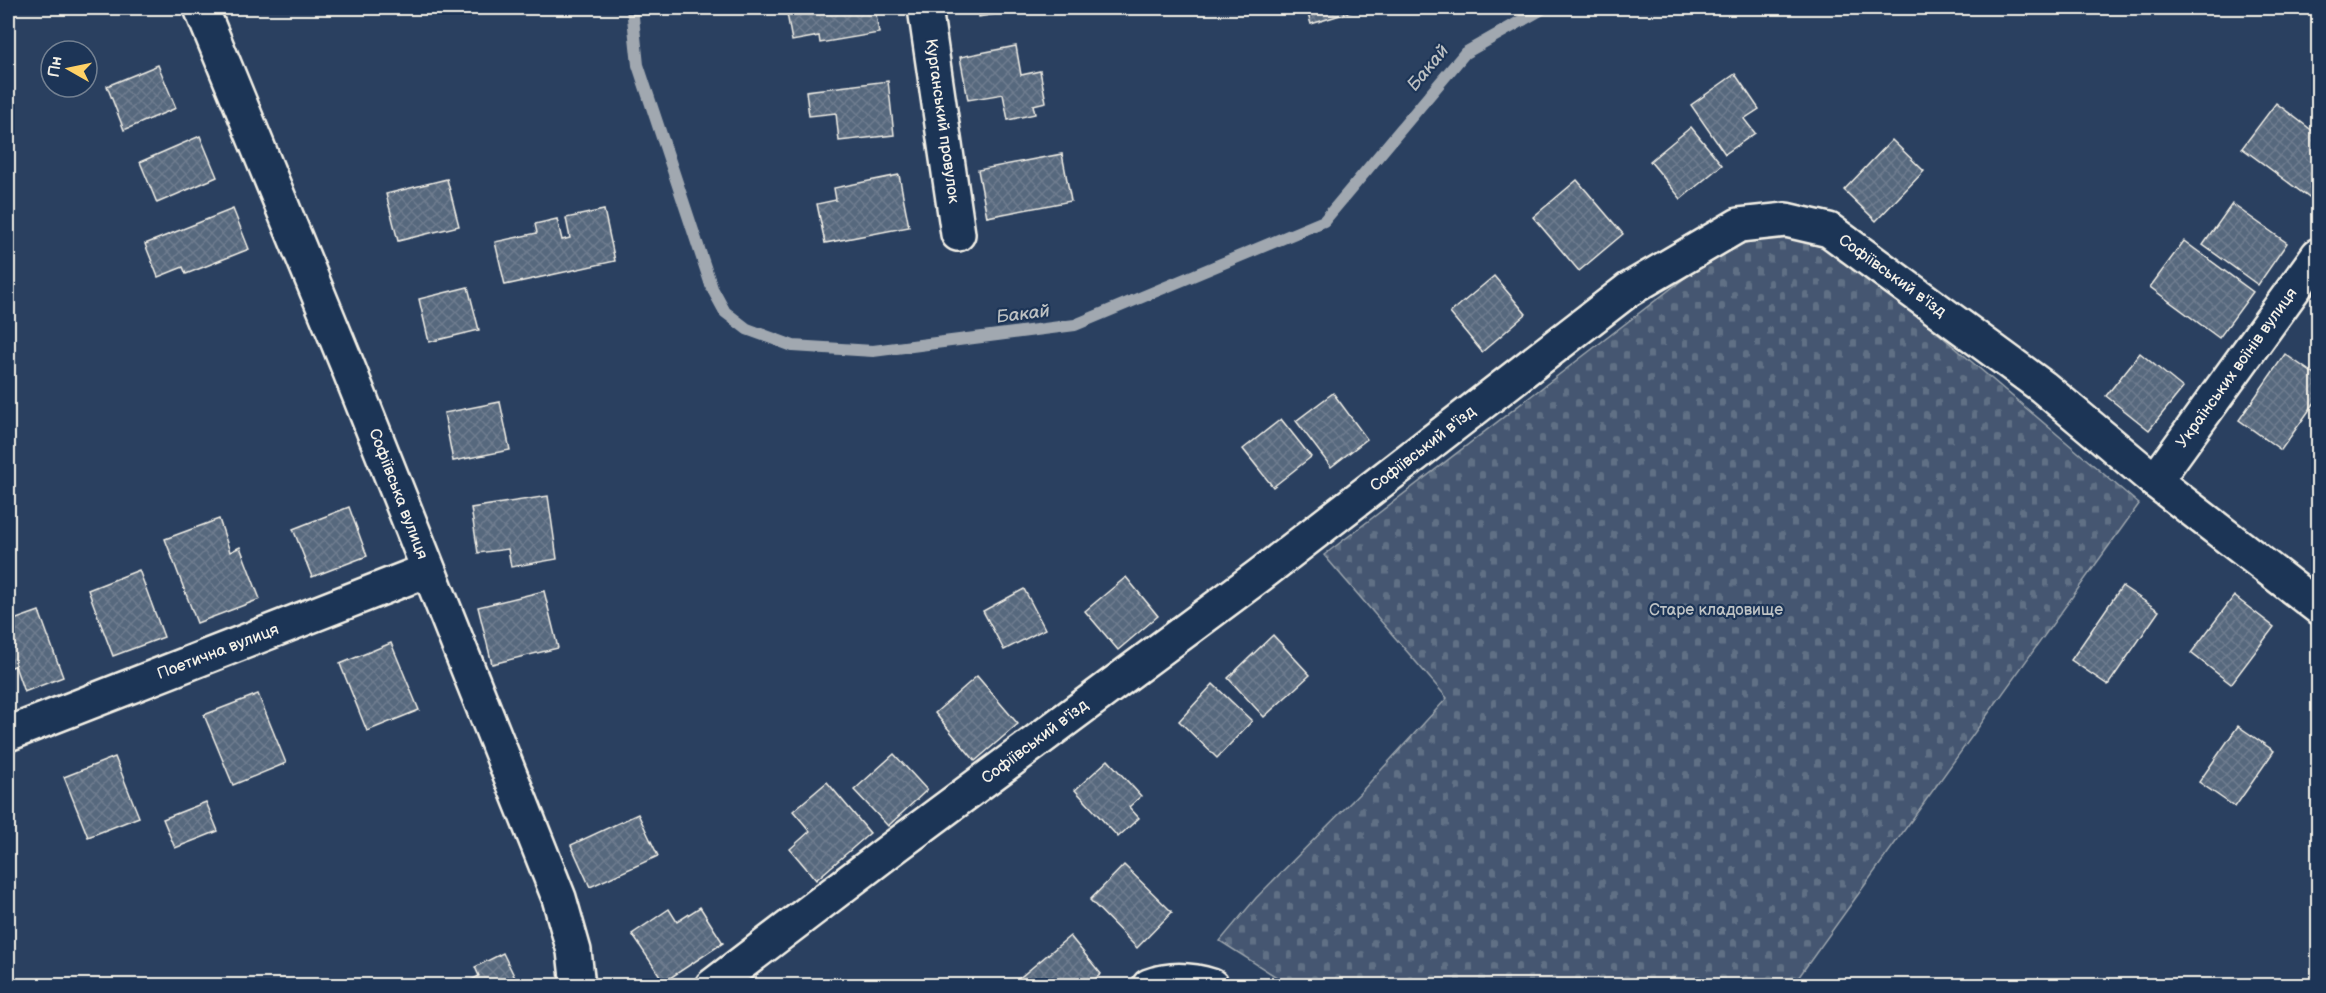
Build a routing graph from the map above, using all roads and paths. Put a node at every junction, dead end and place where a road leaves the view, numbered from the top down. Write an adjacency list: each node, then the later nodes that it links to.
1 (201, 8): 6 (street, Софіївська вулиця)
2 (925, 8): 3 (street, Курганський провулок)
3 (958, 234)
4 (2319, 255): 5 (street, Українських воїнів вулиця)
5 (2155, 481): 7 (street, Софіївський в'їзд); 10 (street, Софіївський в'їзд)
6 (428, 570): 8 (street, Поетична вулиця); 9 (street, Софіївська вулиця)
7 (2319, 607)
8 (8, 734)
9 (578, 986)
10 (712, 986)
11 (1149, 986): 12 (street)
12 (1212, 986)

